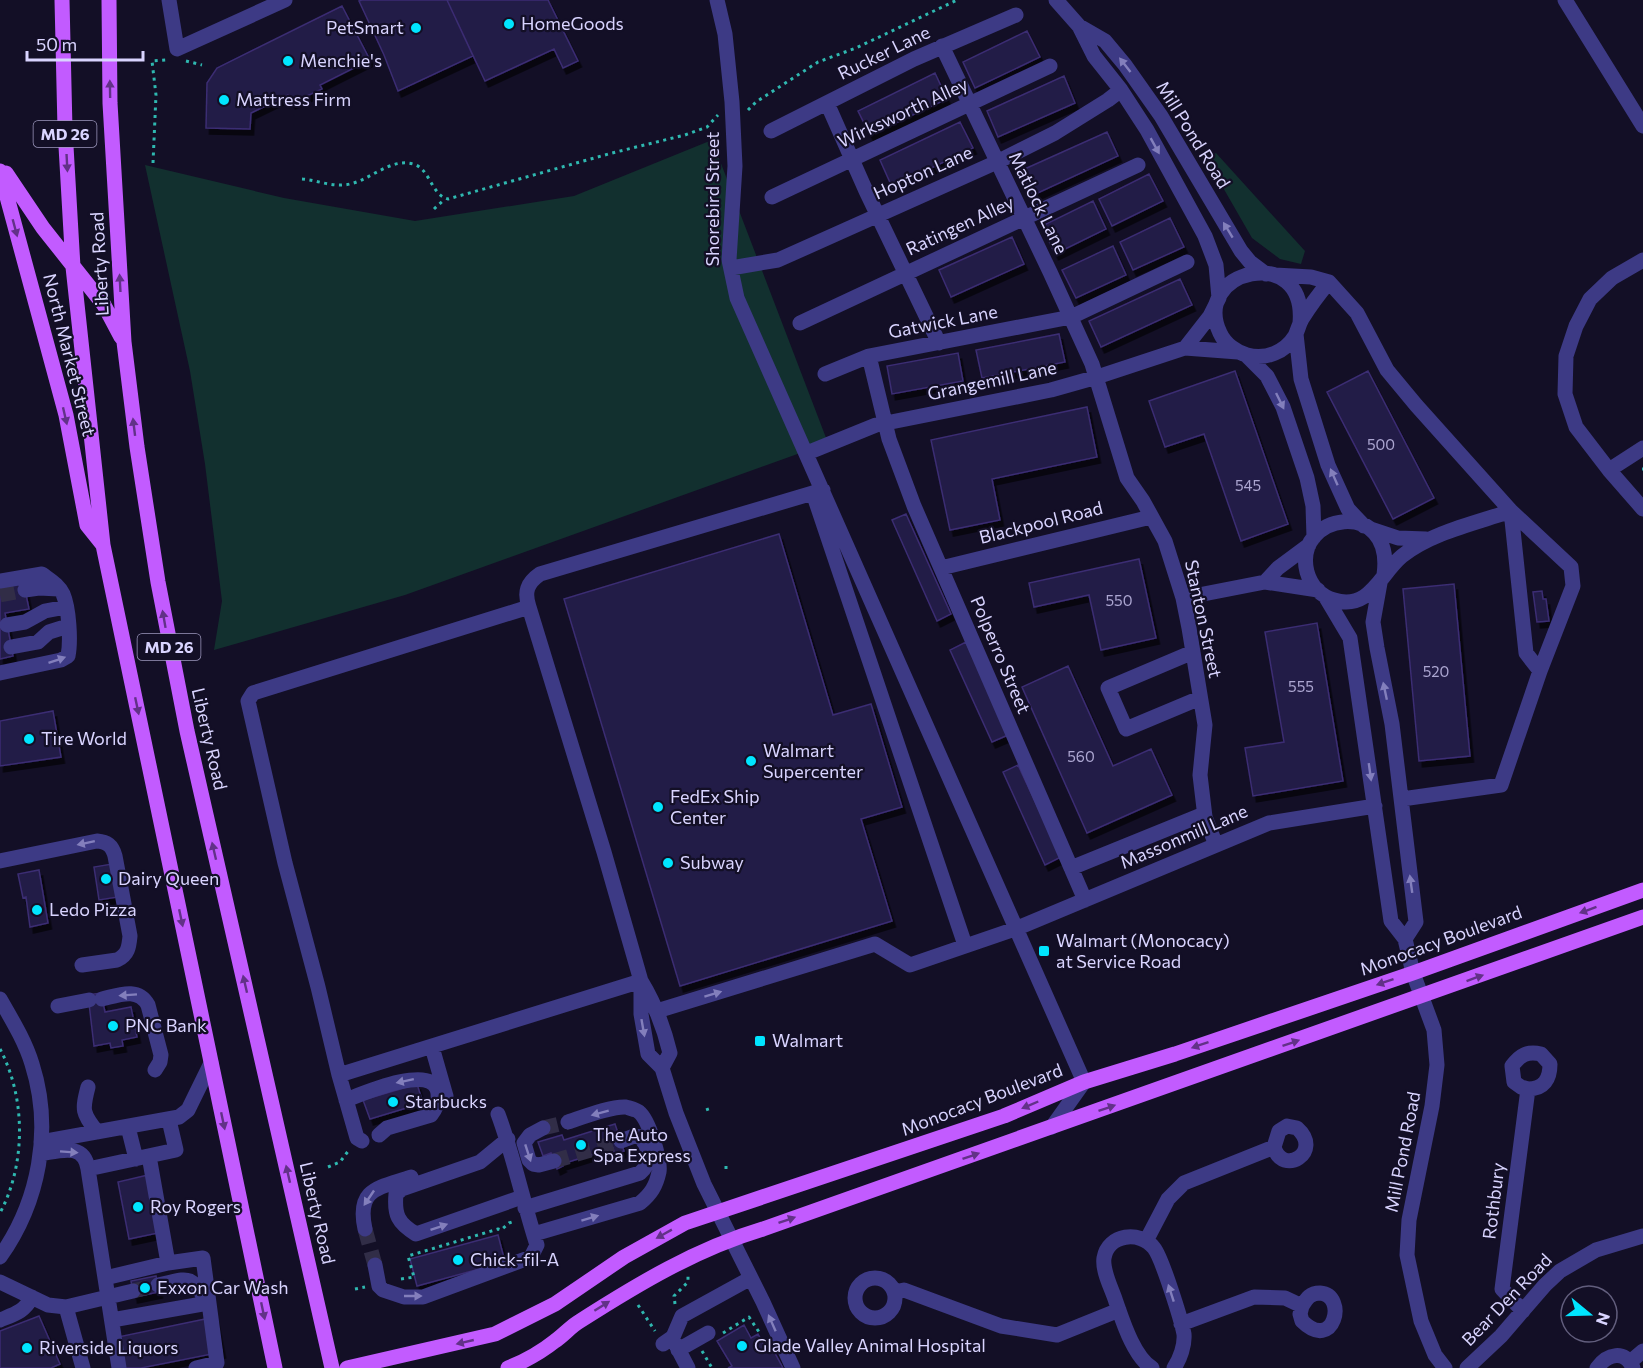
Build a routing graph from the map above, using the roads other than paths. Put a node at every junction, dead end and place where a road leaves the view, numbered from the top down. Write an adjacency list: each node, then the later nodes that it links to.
1 (62, 0): 27 (main road, Liberty Road / MD 26, one-way to 27)
2 (109, 0): 36 (main road, Liberty Road / MD 26, one-way to 2)
3 (169, 0): 4 (street)
4 (285, 0)
5 (717, 0): 28 (street, Shorebird Street)
6 (1056, 0): 9 (street, Mill Pond Road)
7 (1565, 0): 15 (street)
8 (1016, 15): 10 (street, Rucker Lane)
9 (1079, 26): 12 (street, Mill Pond Road); 30 (street, Mill Pond Road, one-way to 9)
10 (942, 46): 13 (street, Rucker Lane); 14 (street, Matlock Lane)
11 (1050, 66): 14 (street, Wirksworth Alley)
12 (1121, 90): 18 (street, Hopton Lane); 32 (street, Mill Pond Road, one-way to 32)
13 (827, 103): 16 (street, Rucker Lane); 17 (street)
14 (969, 104): 17 (street, Wirksworth Alley); 18 (street, Matlock Lane)
15 (1643, 126)
16 (771, 131)
17 (852, 159): 22 (street, Wirksworth Alley); 23 (street)
18 (997, 162): 23 (street, Hopton Lane); 24 (street, Matlock Lane)
19 (0, 163): 27 (main road, North Market Street)
20 (1138, 165): 24 (street, Ratingen Alley)
21 (0, 171): 54 (main road, North Market Street, one-way to 54)
22 (772, 197)
23 (878, 215): 28 (street, Hopton Lane); 29 (street)
24 (1023, 218): 29 (street, Ratingen Alley); 33 (street, Matlock Lane)
25 (1643, 260): 46 (street)
26 (1186, 262): 33 (street, Gatwick Lane)
27 (73, 267): 36 (main road, North Market Street); 54 (main road, Liberty Road / MD 26)
28 (731, 268): 45 (street, Shorebird Street)
29 (905, 274): 34 (street, Ratingen Alley); 37 (street)
30 (1270, 275): 31 (street); 32 (street); 35 (street, Mill Pond Road)
31 (1329, 282): 35 (street); 49 (street)
32 (1219, 298): 38 (street); 39 (street, Mill Pond Road)
33 (1071, 317): 37 (street, Gatwick Lane); 42 (street, Matlock Lane)
34 (800, 323)
35 (1298, 329): 39 (street); 51 (street, Mill Pond Road, one-way to 35)
36 (124, 342): 153 (main road, Liberty Road / MD 26, one-way to 36)
37 (939, 343): 40 (street, Gatwick Lane)
38 (1185, 348): 39 (street); 42 (street, Grangemill Lane)
39 (1242, 353): 53 (street, Mill Pond Road, one-way to 53)
40 (869, 356): 41 (street, Gatwick Lane); 43 (street, Polperro Street)
41 (825, 374)
42 (1097, 377): 43 (street, Grangemill Lane); 50 (street, Stanton Street)
43 (885, 423): 45 (street, Grangemill Lane); 55 (street, Polperro Street)
44 (1643, 448): 46 (street)
45 (807, 453): 47 (street, Shorebird Street)
46 (1609, 470): 48 (street)
47 (818, 491): 64 (street); 81 (street); 83 (street)
48 (1643, 509)
49 (1511, 511): 52 (street); 69 (street); 69 (street)
50 (1151, 517): 55 (street, Blackpool Road); 62 (street, Stanton Street)
51 (1365, 526): 52 (street); 53 (street); 56 (street, Mill Pond Road)
52 (1429, 539): 56 (street)
53 (1312, 541): 58 (street); 61 (street, Mill Pond Road)
54 (103, 545): 92 (main road, Liberty Road / MD 26, one-way to 92)
55 (941, 568): 77 (street, Polperro Street)
56 (1382, 579): 61 (street); 72 (street, Mill Pond Road, one-way to 56)
57 (0, 581): 59 (street)
58 (1265, 582): 61 (street); 62 (street)
59 (59, 589): 60 (street); 63 (street)
60 (25, 590)
61 (1321, 593): 73 (street, Mill Pond Road, one-way to 73)
62 (1183, 598): 68 (street, Stanton Street)
63 (66, 607): 65 (street); 66 (street)
64 (529, 607): 86 (street); 95 (street)
65 (7, 625)
66 (68, 626): 67 (street); 70 (street, one-way to 66)
67 (11, 647)
68 (1192, 652): 71 (street, Stanton Street); 71 (street)
69 (1540, 671): 72 (street)
70 (0, 673)
71 (1200, 698): 74 (street, Stanton Street)
72 (1402, 799): 82 (street, Mill Pond Road, one-way to 72)
73 (1375, 806): 75 (street, Massonmill Lane); 82 (street, Mill Pond Road)
74 (1204, 814): 75 (street, Stanton Street); 77 (street)
75 (1216, 844): 79 (street, Massonmill Lane)
76 (0, 861): 84 (street, one-way to 76)
77 (1071, 868): 79 (street, Polperro Street)
78 (1643, 890): 85 (main road, Monocacy Boulevard, one-way to 85)
79 (1084, 900): 81 (street, Massonmill Lane)
80 (1643, 917): 87 (main road, one-way to 80)
81 (1015, 929): 83 (street, Massonmill Lane); 96 (street)
82 (1405, 939): 85 (street, Mill Pond Road)
83 (964, 945): 90 (street, Massonmill Lane, one-way to 83)
84 (82, 965)
85 (1413, 973): 87 (street, Mill Pond Road); 96 (main road, Monocacy Boulevard, one-way to 96)
86 (641, 981): 90 (street); 91 (street); 93 (street, one-way to 93)
87 (1421, 997): 104 (main road, one-way to 87); 160 (street, Mill Pond Road)
88 (0, 999): 113 (street)
89 (58, 1006): 94 (street, one-way to 89)
90 (657, 1011): 93 (street)
91 (432, 1047): 95 (street); 105 (street)
92 (211, 1063): 101 (street); 152 (main road, Liberty Road / MD 26, one-way to 152)
93 (662, 1068): 119 (street)
94 (155, 1070)
95 (339, 1075): 99 (street)
96 (1084, 1082): 104 (street); 119 (main road, Monocacy Boulevard, one-way to 119)
97 (88, 1087): 107 (street)
98 (1528, 1089): 140 (street, Rothbury)
99 (346, 1100): 108 (street, one-way to 99); 111 (street)
100 (498, 1114): 109 (street)
101 (169, 1120): 103 (street); 114 (street)
102 (568, 1122): 121 (street, one-way to 102)
103 (128, 1127): 107 (street); 114 (street)
104 (1052, 1127): 123 (main road, one-way to 104)
105 (416, 1128)
106 (543, 1128): 115 (street, one-way to 115)
107 (97, 1132): 113 (street)
108 (380, 1136)
109 (508, 1139): 116 (street); 118 (street)
110 (621, 1141): 118 (street)
111 (356, 1144)
112 (1274, 1147): 124 (street)
113 (40, 1148): 117 (street, one-way to 117); 125 (street)
114 (142, 1158): 117 (street); 126 (street)
115 (554, 1161)
116 (480, 1162): 118 (street, one-way to 118); 120 (street, one-way to 120)
117 (88, 1169): 128 (street)
118 (525, 1208): 121 (street)
119 (718, 1211): 123 (street); 154 (main road, Monocacy Boulevard, one-way to 154)
120 (365, 1229)
121 (534, 1234): 127 (street, one-way to 121)
122 (1643, 1236): 140 (street, Bear Den Road)
123 (731, 1238): 129 (street); 147 (main road, one-way to 123)
124 (1146, 1241): 139 (street); 143 (street, one-way to 124)
125 (0, 1257)
126 (168, 1263): 128 (street); 136 (street)
127 (375, 1265)
128 (105, 1278): 135 (street)
129 (751, 1278): 145 (street); 157 (street, one-way to 129)
130 (0, 1282): 134 (street)
131 (158, 1285): 136 (street)
132 (133, 1291): 135 (street)
133 (894, 1292): 139 (street)
134 (32, 1297): 138 (street); 141 (street)
135 (108, 1297): 138 (street); 142 (street)
136 (208, 1303): 142 (street); 151 (street)
137 (1302, 1306): 143 (street)
138 (66, 1307): 149 (street)
139 (1119, 1310): 158 (street)
140 (1523, 1311): 161 (street, Bear Den Road)
141 (0, 1320)
142 (112, 1320): 150 (street)
143 (1181, 1324): 159 (street)
144 (710, 1338): 145 (street)
145 (668, 1341): 156 (street)
146 (1643, 1351): 148 (street)
147 (534, 1363): 155 (main road)
148 (1631, 1365): 162 (street)
149 (83, 1368)
150 (119, 1368)
151 (196, 1368)
152 (275, 1368)
153 (332, 1368)
154 (347, 1368)
155 (508, 1368)
156 (688, 1368)
157 (793, 1368)
158 (1152, 1368)
159 (1174, 1368)
160 (1445, 1368)
161 (1467, 1368)
162 (1597, 1368)

